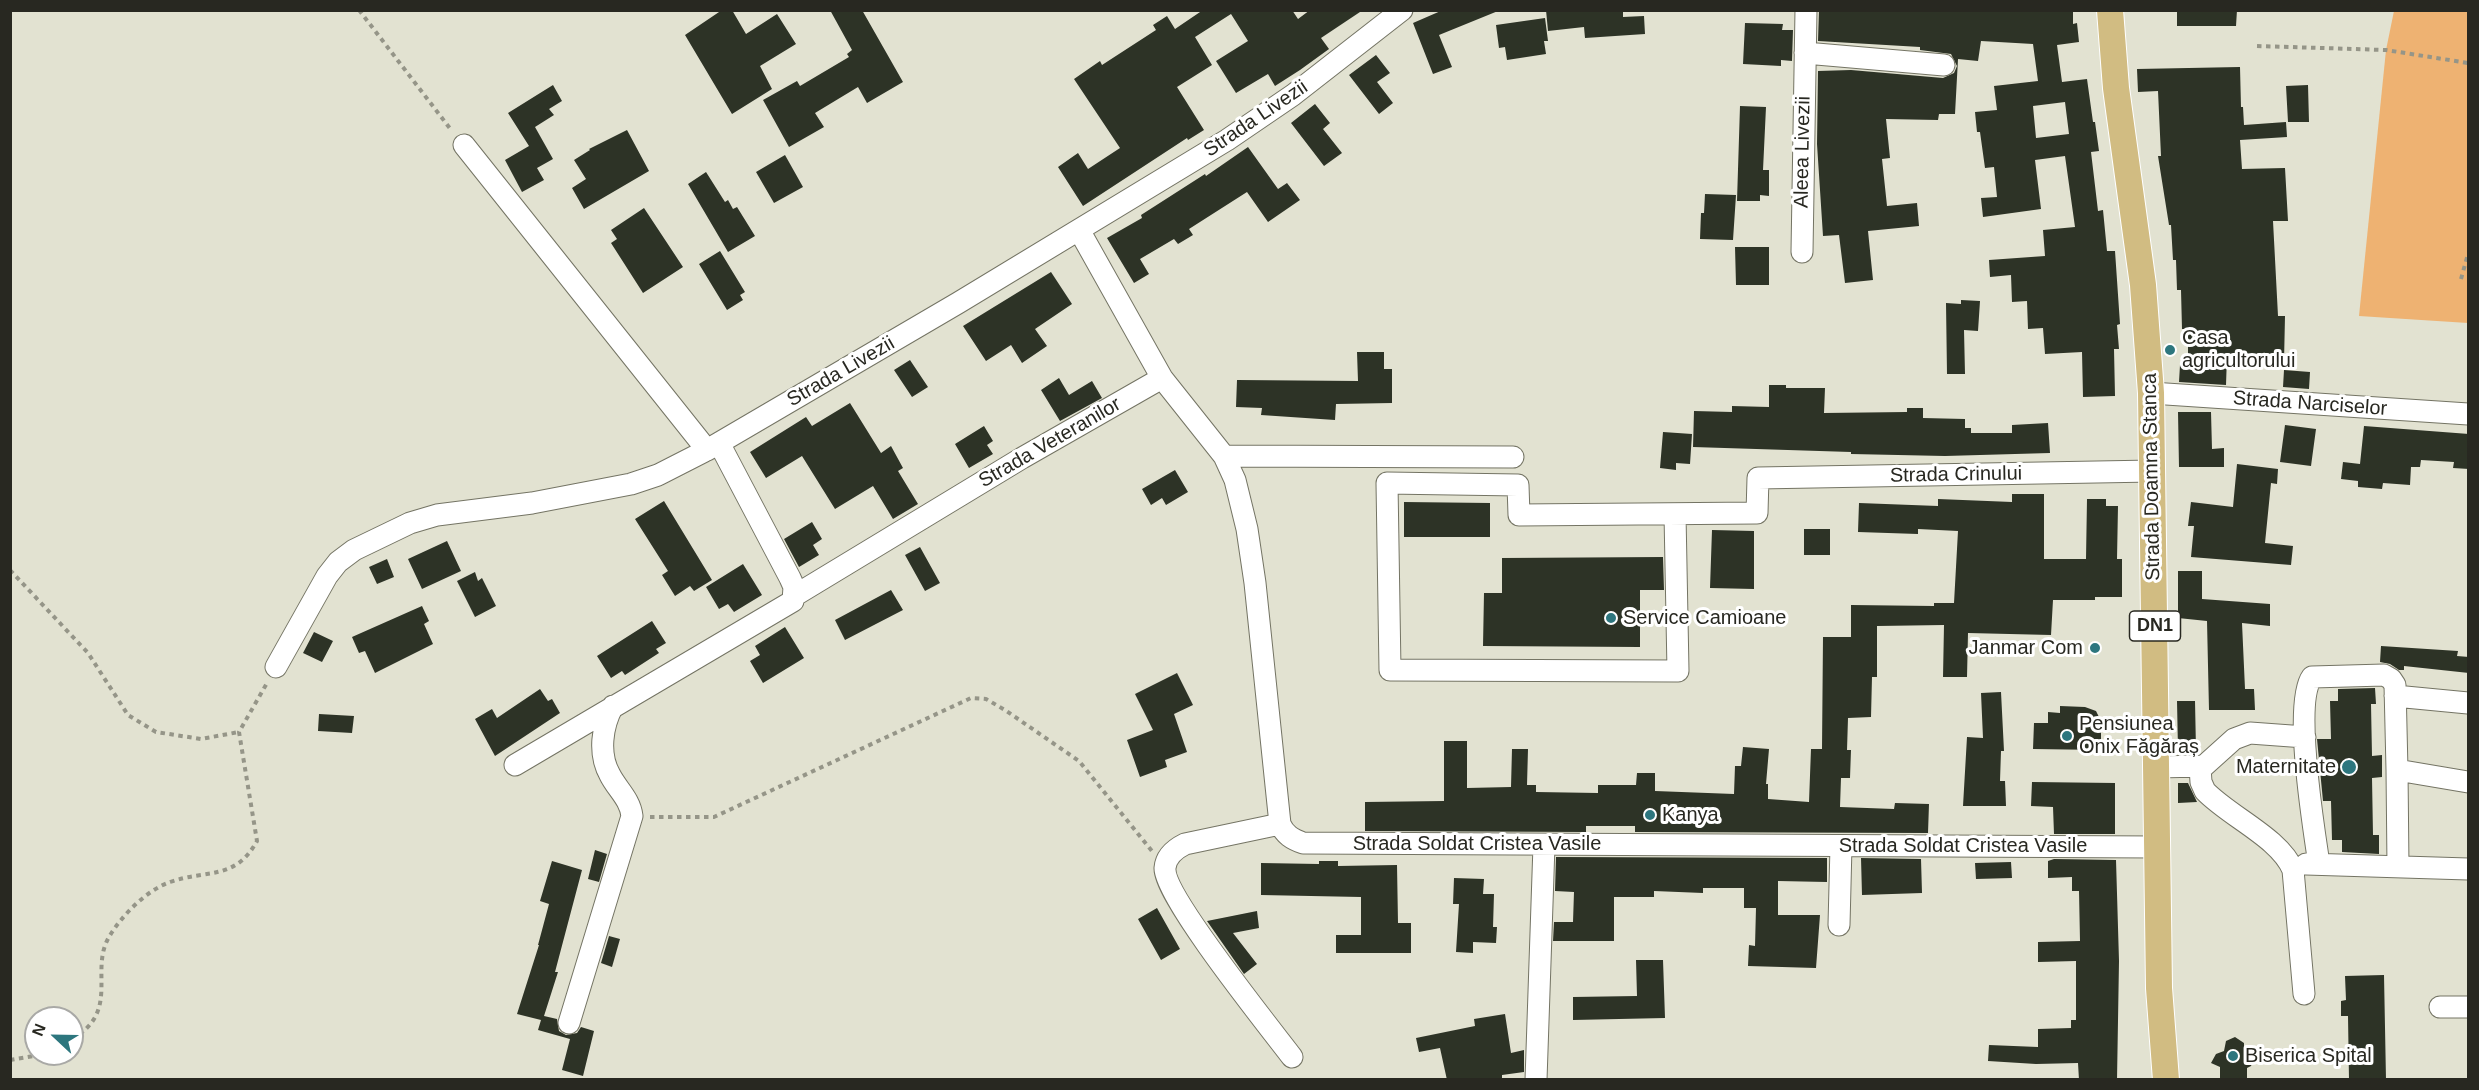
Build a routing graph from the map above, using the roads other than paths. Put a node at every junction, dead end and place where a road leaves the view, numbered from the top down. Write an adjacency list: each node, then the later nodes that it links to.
1 (1402, 10): 9 (street, Strada Livezii)
2 (1806, 10): 6 (street, Aleea Livezii)
3 (2110, 10): 5 (main road, Strada Doamna Stanca / DN1)
4 (2121, 10): 5 (main road, Strada Doamna Stanca / DN1)
5 (2114, 40): 12 (main road, Strada Doamna Stanca / DN1)
6 (1805, 53): 7 (street); 10 (street, Aleea Livezii)
7 (1944, 65)
8 (464, 145): 14 (street)
9 (1079, 230): 11 (street); 14 (street, Strada Livezii)
10 (1802, 252)
11 (1162, 378): 15 (street); 19 (street, Strada Veteranilor)
12 (2151, 393): 13 (street, Strada Narciselor); 17 (main road, Strada Doamna Stanca / DN1)
13 (2469, 414)
14 (713, 446): 19 (street); 20 (street, Strada Livezii)
15 (1224, 456): 16 (street); 30 (street)
16 (1513, 457)
17 (2153, 471): 18 (street, Strada Crinului); 26 (main road, Strada Doamna Stanca / DN1)
18 (1675, 514): 18 (street)
19 (794, 596): 23 (street, Strada Veteranilor)
20 (276, 667)
21 (2395, 696): 22 (street); 24 (street); 28 (street)
22 (2469, 703)
23 (613, 706): 25 (street, Strada Veteranilor); 43 (street)
24 (2305, 737): 27 (street); 35 (street)
25 (515, 765)
26 (2156, 767): 27 (street); 33 (main road, Strada Doamna Stanca / DN1)
27 (2200, 767): 34 (street)
28 (2397, 770): 29 (street); 36 (street)
29 (2469, 782)
30 (1280, 824): 31 (street, Strada Soldat Cristea Vasile); 44 (street)
31 (1544, 845): 32 (street, Strada Soldat Cristea Vasile); 45 (street)
32 (1841, 846): 33 (street, Strada Soldat Cristea Vasile); 38 (street)
33 (2157, 847): 39 (main road, Strada Doamna Stanca / DN1)
34 (2290, 863): 35 (street); 40 (street)
35 (2319, 864): 36 (street)
36 (2398, 867): 37 (street)
37 (2469, 870)
38 (1839, 925)
39 (2159, 988): 46 (main road, Strada Doamna Stanca / DN1); 47 (main road, Strada Doamna Stanca / DN1)
40 (2304, 994)
41 (2440, 1007): 42 (street)
42 (2469, 1007)
43 (569, 1023)
44 (1292, 1057)
45 (1536, 1080)
46 (2149, 1080)
47 (2166, 1080)

